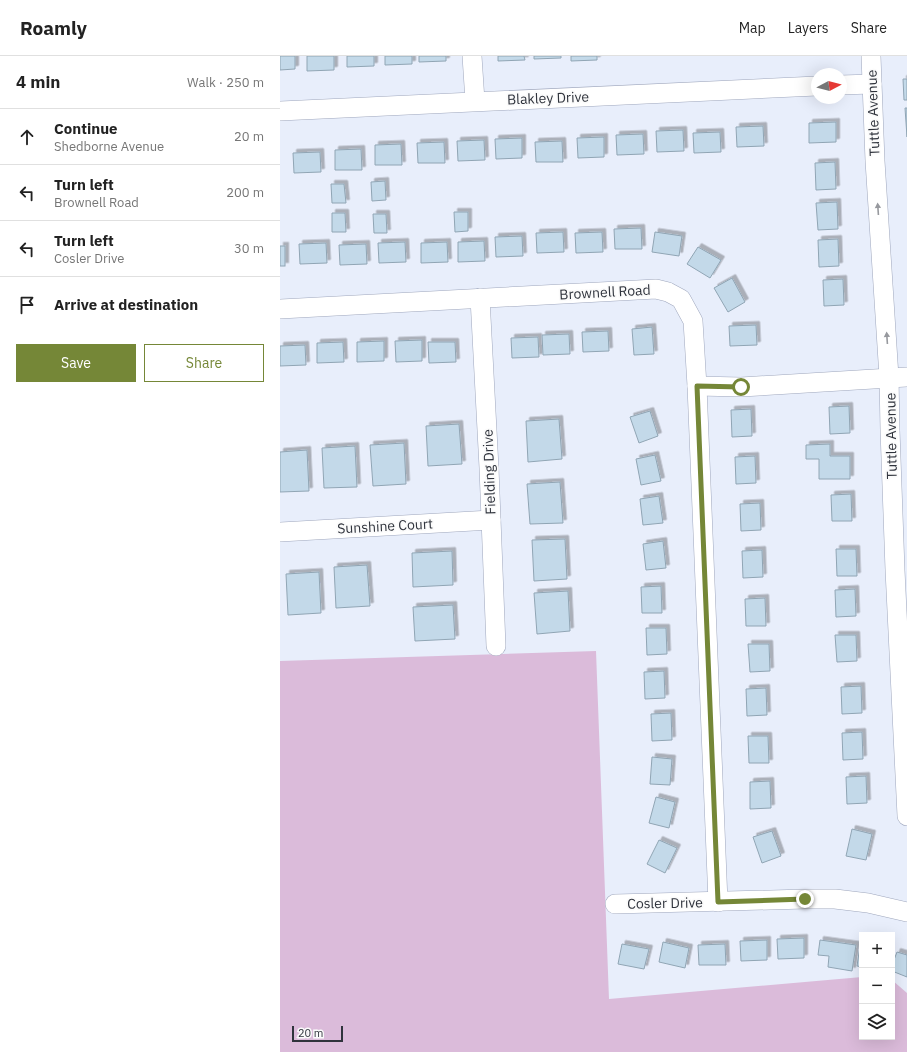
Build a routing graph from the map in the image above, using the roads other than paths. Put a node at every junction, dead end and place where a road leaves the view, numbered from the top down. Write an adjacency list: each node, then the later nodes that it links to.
1 (472, 56): 6 (street)
2 (871, 56): 3 (street, Tuttle Avenue)
3 (872, 84): 4 (street); 10 (street, Tuttle Avenue, one-way to 3)
4 (847, 85)
5 (811, 86): 6 (street, Blakley Drive)
6 (475, 101): 7 (street, Blakley Drive)
7 (280, 111)
8 (480, 298): 9 (street, Brownell Road); 11 (street, Brownell Road); 12 (street, Fielding Drive)
9 (280, 309)
10 (898, 377): 11 (street); 15 (street, Tuttle Avenue)
11 (697, 386): 16 (street, Brownell Road)
12 (491, 520): 13 (street, Sunshine Court); 14 (street, Fielding Drive)
13 (280, 532)
14 (496, 646)
15 (907, 816)
16 (718, 902): 17 (street, Cosler Drive); 18 (street, Cosler Drive)
17 (615, 904)
18 (907, 912)

